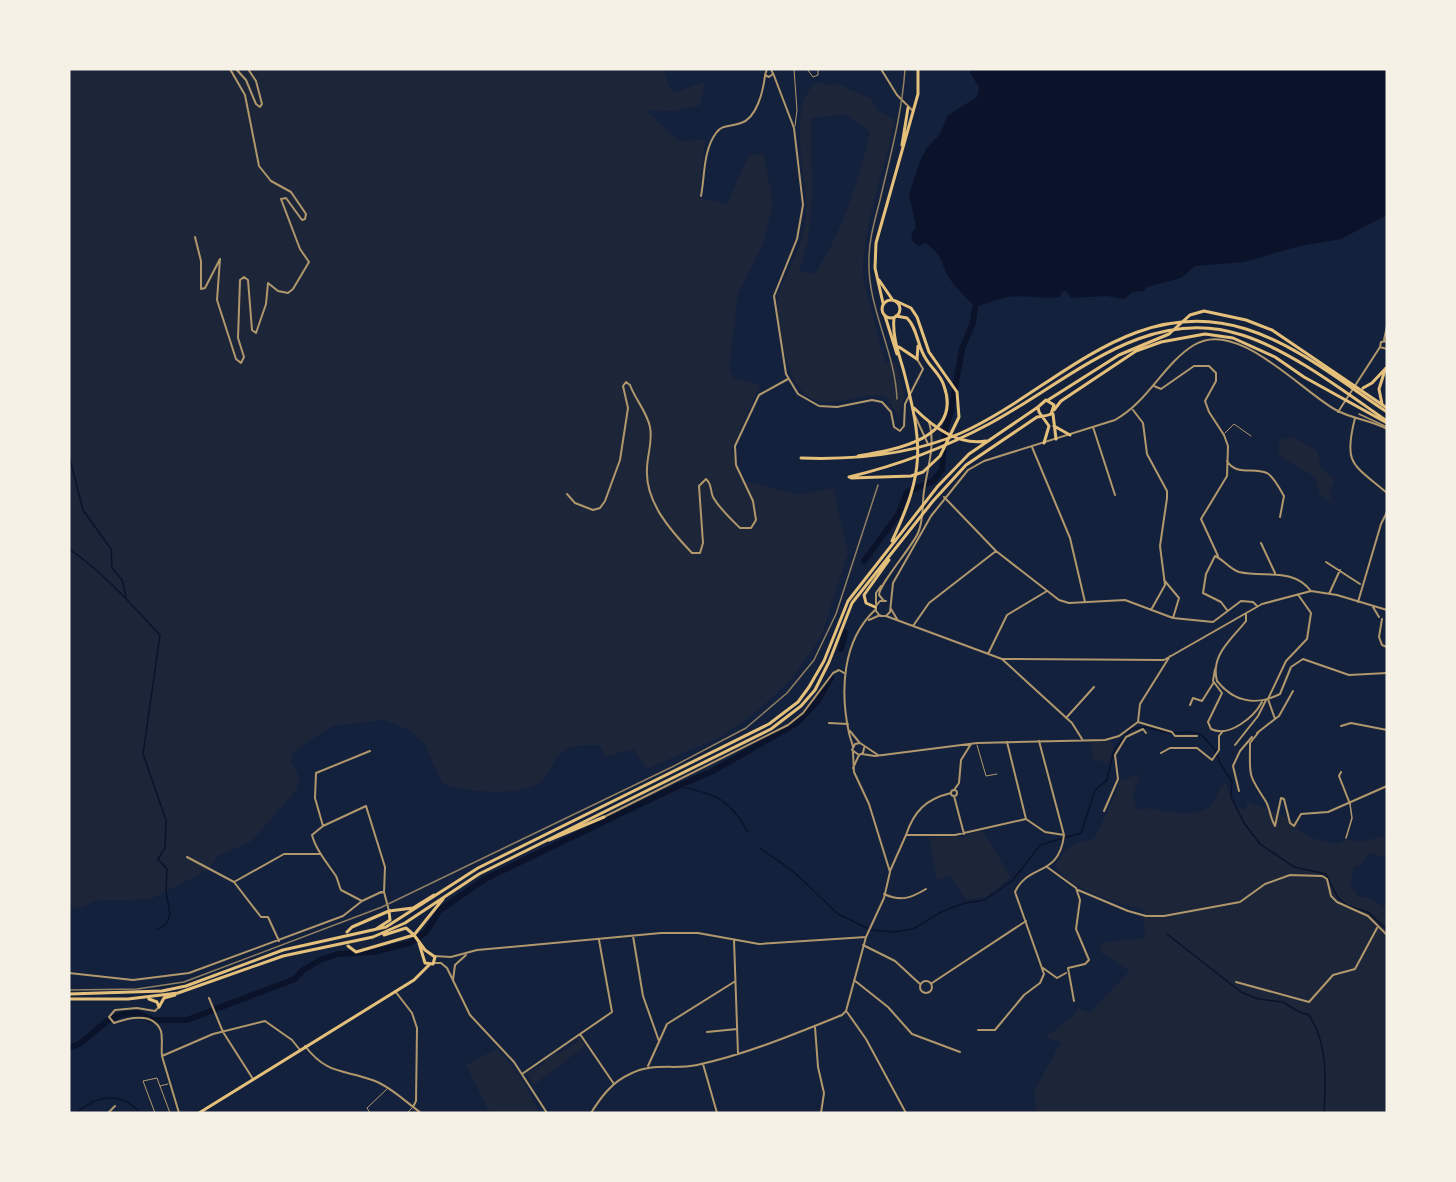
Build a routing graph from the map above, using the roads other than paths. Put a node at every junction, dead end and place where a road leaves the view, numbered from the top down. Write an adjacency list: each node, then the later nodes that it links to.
1 (230, 69): 18 (street)
2 (236, 69): 3 (street)
3 (248, 69)
4 (768, 69): 10 (street); 11 (street)
5 (794, 69): 15 (lane)
6 (807, 69): 7 (lane)
7 (818, 69)
8 (881, 69): 13 (street)
9 (918, 69): 14 (main road)
10 (773, 73): 11 (street); 12 (street)
11 (768, 77): 12 (street); 17 (street)
12 (777, 84): 15 (street)
13 (908, 108): 14 (street); 16 (main road)
14 (914, 111): 16 (main road)
15 (794, 128): 32 (street)
16 (903, 147): 19 (main road)
17 (701, 196)
18 (195, 237)
19 (875, 268): 20 (main road); 21 (main road)
20 (895, 300): 21 (main road); 23 (main road); 49 (main road)
21 (883, 303): 22 (main road)
22 (885, 316): 23 (main road); 35 (main road)
23 (895, 317): 25 (main road); 26 (main road)
24 (1387, 326): 27 (street)
25 (893, 332): 30 (main road); 35 (main road)
26 (917, 336): 30 (main road); 62 (main road)
27 (1386, 340): 28 (street)
28 (1380, 347): 29 (street); 43 (street)
29 (1386, 350)
30 (917, 359): 32 (street)
31 (1386, 367): 33 (main road); 37 (main road)
32 (788, 379): 65 (street)
33 (1353, 383): 36 (main road); 37 (main road)
34 (1154, 386): 41 (street); 43 (street); 54 (street)
35 (908, 390): 39 (main road)
36 (1048, 400): 38 (main road); 42 (main road)
37 (1382, 404): 40 (main road)
38 (1038, 407): 46 (main road); 57 (main road)
39 (913, 408): 45 (main road); 48 (main road)
40 (1387, 410): 62 (main road)
41 (1132, 411): 51 (street); 78 (street)
42 (1053, 412): 46 (main road); 49 (main road); 50 (main road)
43 (1338, 412): 47 (street)
44 (1359, 414): 49 (street)
45 (915, 416): 59 (street); 71 (main road)
46 (1045, 416): 52 (main road); 72 (main road)
47 (1355, 418): 49 (street); 64 (street)
48 (930, 423): 57 (main road); 59 (street)
49 (1387, 425)
50 (1054, 426): 53 (main road); 56 (main road)
51 (1093, 427): 53 (street); 66 (street)
52 (1049, 431): 56 (main road); 58 (main road)
53 (1070, 435): 56 (street)
54 (1224, 435): 55 (lane); 63 (street)
55 (1251, 436)
56 (1056, 439): 58 (street)
57 (988, 441): 71 (main road)
58 (1044, 443): 60 (street)
59 (929, 447): 79 (street)
60 (1032, 447): 67 (street); 87 (street)
61 (801, 458): 62 (main road)
62 (844, 459)
63 (1227, 461): 69 (street); 74 (street)
64 (1387, 493)
65 (567, 494)
66 (1115, 495)
67 (944, 497): 73 (street); 84 (street)
68 (1387, 512): 80 (street)
69 (1280, 517)
70 (1261, 543): 77 (street)
71 (890, 545): 165 (main road)
72 (899, 545): 90 (main road); 158 (main road)
73 (996, 551): 81 (street); 102 (street)
74 (1216, 556): 77 (street); 93 (street)
75 (1326, 562): 76 (street)
76 (1340, 570): 80 (street); 83 (street)
77 (1275, 573): 82 (street)
78 (1164, 580): 95 (street); 99 (street)
79 (884, 585): 86 (street); 90 (street)
80 (1361, 587): 88 (street)
81 (1047, 591): 87 (street); 104 (street)
82 (1311, 591): 83 (street); 85 (street)
83 (1329, 594): 88 (street)
84 (891, 595): 86 (street); 91 (street)
85 (1299, 596): 89 (street); 113 (street)
86 (885, 601): 90 (street); 91 (street)
87 (1085, 602): 95 (street)
88 (1358, 602): 92 (street)
89 (1257, 606): 93 (street); 96 (street)
90 (876, 607): 97 (street); 101 (street)
91 (891, 607): 98 (street); 100 (street)
92 (1373, 607): 94 (street); 103 (street)
93 (1227, 610): 99 (street)
94 (1387, 610)
95 (1151, 611): 99 (street)
96 (1246, 613): 105 (street); 107 (street)
97 (880, 615): 98 (street); 101 (street)
98 (885, 616): 100 (street)
99 (1173, 618)
100 (897, 619): 102 (street)
101 (867, 622): 108 (street)
102 (913, 626): 104 (street)
103 (1387, 647)
104 (988, 654): 106 (street)
105 (1170, 656): 106 (street); 117 (street)
106 (1002, 659): 115 (street)
107 (1216, 668): 110 (street); 113 (street)
108 (844, 673): 119 (street); 151 (street)
109 (1387, 673): 113 (street)
110 (1214, 682): 114 (street); 122 (street)
111 (1094, 687): 115 (street)
112 (1293, 691): 116 (street)
113 (1266, 700): 116 (street); 122 (street); 133 (street)
114 (1190, 705)
115 (1066, 718): 127 (street)
116 (1275, 719): 124 (street)
117 (1138, 722): 125 (street); 126 (street)
118 (829, 723): 119 (street)
119 (848, 726): 130 (street); 134 (street)
120 (1341, 726): 121 (street)
121 (1387, 730)
122 (1223, 731): 138 (street)
123 (1146, 733): 125 (street)
124 (1258, 733): 146 (street); 149 (street)
125 (1124, 735): 127 (street); 150 (street)
126 (1197, 736)
127 (1082, 740): 128 (street)
128 (1039, 741): 129 (street); 156 (street)
129 (1007, 742): 131 (street); 152 (street)
130 (860, 743): 134 (street); 135 (street)
131 (976, 743): 132 (street); 143 (lane)
132 (971, 744): 140 (street); 145 (street)
133 (1235, 746)
134 (853, 747): 137 (street)
135 (864, 748): 139 (street); 140 (street)
136 (370, 751): 153 (street)
137 (853, 752): 139 (street); 141 (street)
138 (1161, 753)
139 (860, 754): 140 (street); 141 (street)
140 (881, 755)
141 (853, 768): 162 (street)
142 (1341, 772): 149 (street)
143 (997, 774)
144 (1387, 786): 149 (street)
145 (954, 790): 147 (street); 148 (street)
146 (1239, 791)
147 (951, 793): 148 (street); 155 (street)
148 (954, 796): 154 (street)
149 (1350, 804): 157 (street)
150 (1104, 811)
151 (604, 817): 158 (main road)
152 (1026, 819): 154 (street); 156 (street)
153 (323, 826): 159 (street); 167 (street)
154 (964, 834): 155 (street)
155 (906, 835): 162 (street)
156 (1064, 836): 161 (street)
157 (1346, 838)
158 (539, 843): 169 (main road)
159 (321, 854): 163 (street); 170 (street)
160 (187, 857): 163 (street)
161 (1047, 867): 166 (street); 172 (street)
162 (890, 872): 168 (street)
163 (234, 882): 181 (street)
164 (926, 889): 168 (street)
165 (444, 890): 171 (main road); 174 (main road)
166 (1077, 890): 173 (street); 210 (street)
167 (384, 892): 170 (street); 171 (street)
168 (884, 894): 180 (street)
169 (447, 895): 177 (main road); 179 (main road)
170 (362, 901): 181 (street)
171 (389, 911): 174 (main road); 175 (main road)
172 (1026, 921): 194 (street); 201 (street)
173 (1377, 928): 176 (street); 200 (street)
174 (372, 930): 206 (main road)
175 (347, 932)
176 (1387, 935)
177 (414, 936): 179 (main road); 184 (main road); 186 (main road)
178 (633, 936): 182 (street); 183 (street); 219 (street)
179 (373, 937): 205 (main road)
180 (866, 937): 183 (street); 185 (street)
181 (279, 940): 195 (street)
182 (599, 940): 187 (street); 218 (street)
183 (734, 940): 199 (street)
184 (419, 943): 188 (main road); 190 (main road)
185 (863, 945): 198 (street); 203 (street)
186 (348, 946)
187 (468, 954): 189 (street); 192 (street)
188 (432, 955): 189 (street); 190 (main road); 191 (main road)
189 (451, 957): 192 (street)
190 (424, 960): 191 (main road); 197 (main road)
191 (431, 964): 193 (street); 197 (main road)
192 (456, 964): 193 (street); 202 (street)
193 (446, 967): 202 (street)
194 (1043, 968): 196 (street); 215 (street)
195 (69, 973)
196 (1066, 973)
197 (420, 975): 204 (main road)
198 (854, 980): 212 (street); 222 (street)
199 (734, 982): 214 (street); 219 (street)
200 (1236, 982)
201 (932, 983): 203 (street); 203 (street)
202 (453, 984): 227 (street)
203 (920, 984)
204 (395, 991): 220 (main road); 234 (street)
205 (178, 993): 207 (main road); 211 (main road)
206 (69, 994)
207 (141, 998): 209 (main road); 211 (main road)
208 (208, 998): 216 (street)
209 (69, 999)
210 (1074, 1001)
211 (159, 1007): 224 (street)
212 (846, 1011): 213 (street); 247 (street)
213 (815, 1026): 223 (street); 246 (street)
214 (737, 1029): 217 (street); 223 (street)
215 (978, 1030)
216 (223, 1032): 221 (street); 224 (street); 228 (street)
217 (707, 1032)
218 (580, 1034): 227 (street); 230 (street)
219 (659, 1041): 226 (street)
220 (305, 1046): 221 (main road); 232 (street)
221 (300, 1050): 228 (main road)
222 (960, 1052)
223 (738, 1054): 225 (street)
224 (162, 1056): 229 (street)
225 (703, 1063): 226 (street); 245 (street)
226 (648, 1066): 230 (street)
227 (522, 1074): 243 (street)
228 (253, 1079): 239 (main road)
229 (170, 1084): 231 (lane); 238 (street)
230 (615, 1084): 244 (street)
231 (160, 1086): 236 (lane); 237 (lane)
232 (387, 1088): 234 (street); 240 (lane)
233 (115, 1106): 235 (street)
234 (413, 1107): 241 (lane); 242 (street)
235 (108, 1113)
236 (155, 1113)
237 (170, 1113)
238 (179, 1113)
239 (199, 1113)
240 (370, 1113)
241 (407, 1113)
242 (421, 1113)
243 (547, 1113)
244 (591, 1113)
245 (717, 1113)
246 (821, 1113)
247 (906, 1113)

